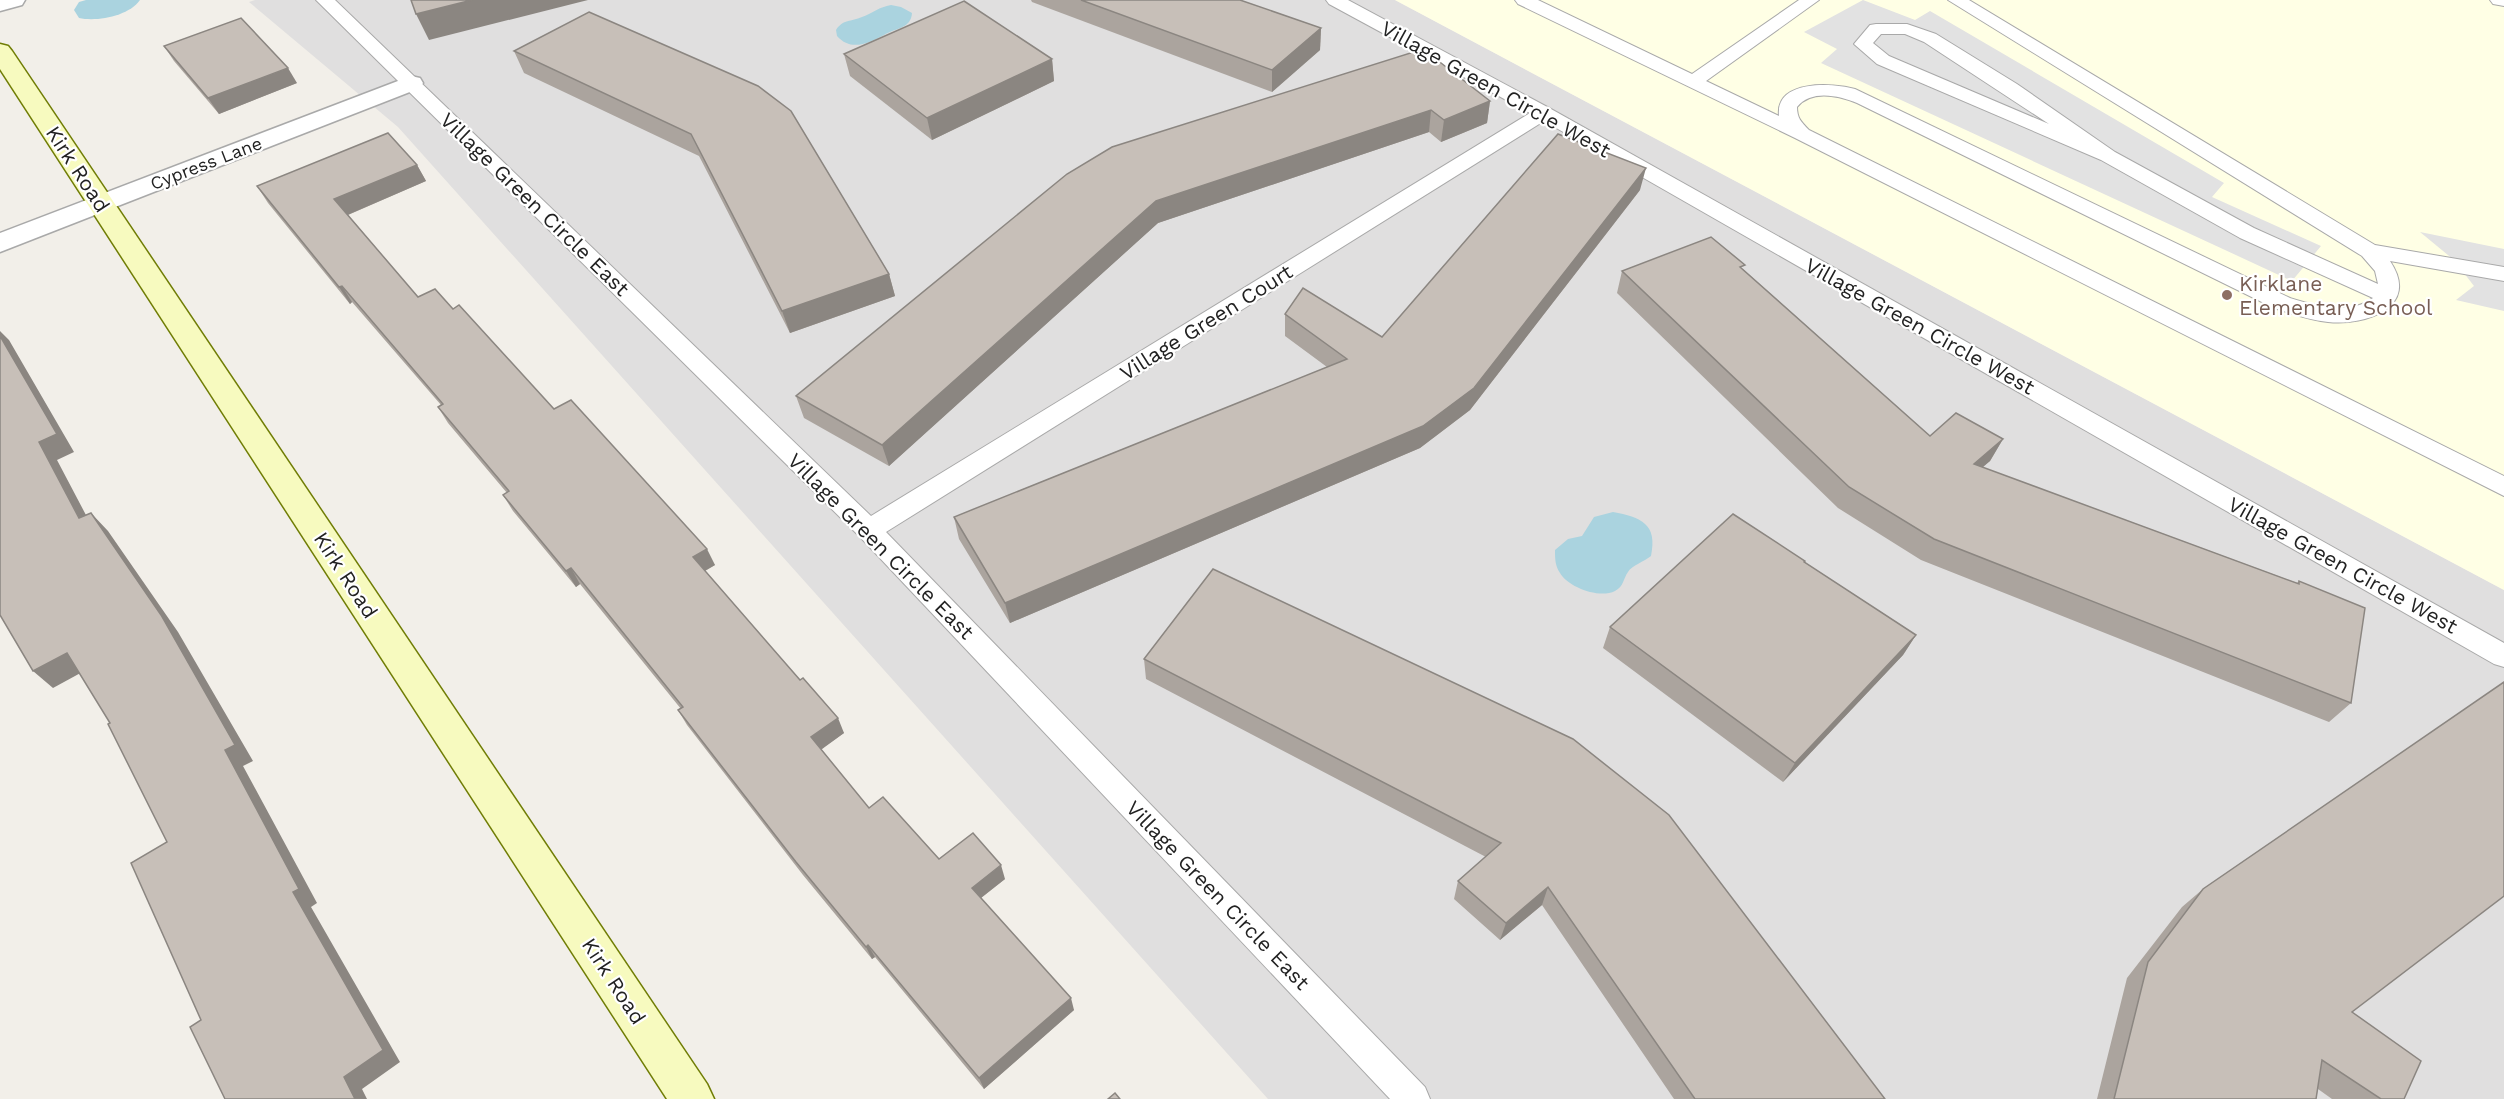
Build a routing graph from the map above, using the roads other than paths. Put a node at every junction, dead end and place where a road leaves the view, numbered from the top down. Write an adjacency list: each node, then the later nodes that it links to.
1 (14, 0): 9 (street)
2 (1335, 0): 13 (lane, Village Green Circle West)
3 (1524, 0): 11 (lane)
4 (1810, 0): 11 (lane)
5 (1957, 0): 18 (lane)
6 (2499, 0): 7 (lane)
7 (2504, 1)
8 (337, 2): 12 (lane, Village Green Circle East)
9 (0, 4)
10 (0, 51): 16 (street, Kirk Road)
11 (1693, 82): 14 (lane)
12 (411, 83): 16 (street, Cypress Lane); 22 (lane, Village Green Circle East)
13 (1544, 113): 22 (lane, Village Green Court); 23 (lane, Village Green Circle West)
14 (1802, 134): 20 (lane); 21 (lane)
15 (2108, 156): 15 (lane); 20 (lane)
16 (101, 204): 17 (street, Cypress Lane); 24 (street, Kirk Road)
17 (0, 243)
18 (2369, 252): 19 (lane); 20 (lane)
19 (2504, 274)
20 (2387, 296)
21 (2504, 487)
22 (869, 530): 25 (lane, Village Green Circle East)
23 (2504, 656)
24 (692, 1099)
25 (1413, 1099)

